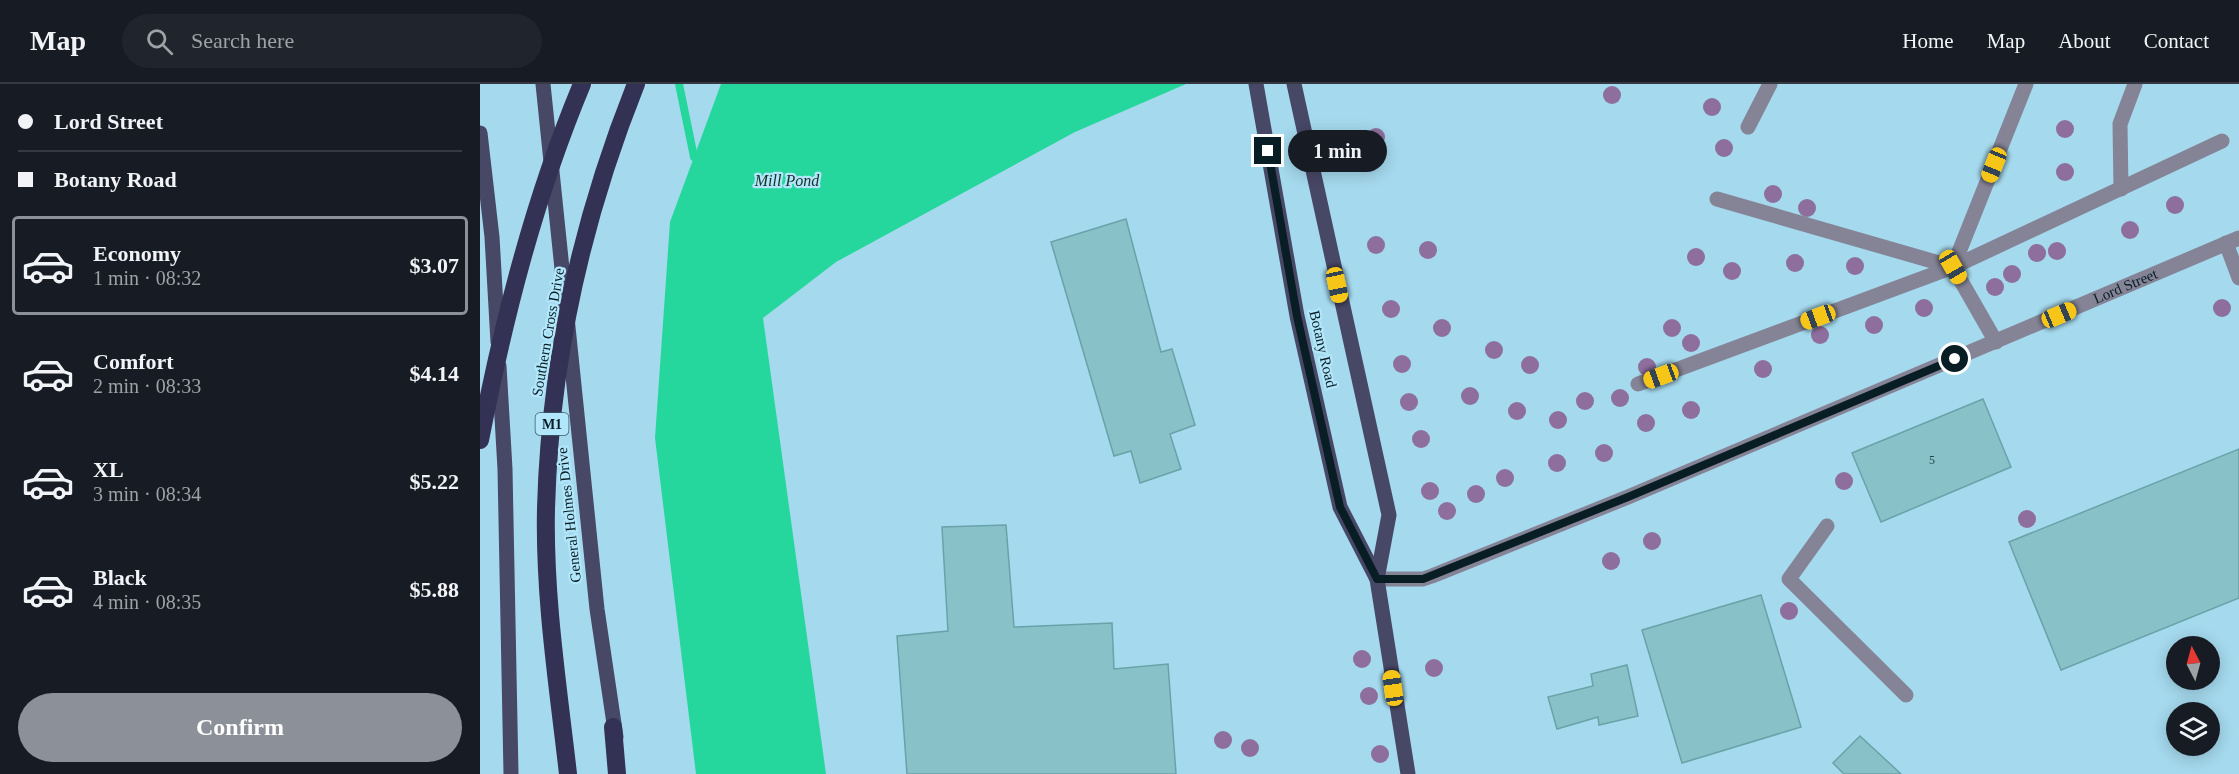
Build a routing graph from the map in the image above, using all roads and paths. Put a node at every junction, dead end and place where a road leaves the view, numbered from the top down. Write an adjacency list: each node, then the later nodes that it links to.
1 (543, 84): 23 (main road, General Holmes Drive / M1)
2 (582, 84): 19 (highway)
3 (636, 84): 25 (highway, Southern Cross Drive / M1)
4 (1256, 84): 21 (main road, Botany Road)
5 (1294, 84): 21 (main road, Botany Road)
6 (1770, 84): 9 (street)
7 (2026, 84): 15 (street)
8 (2134, 84): 12 (street)
9 (1748, 127)
10 (480, 133): 24 (main road)
11 (2222, 141): 12 (street)
12 (2121, 189): 15 (street)
13 (1717, 199): 15 (street)
14 (2232, 240): 16 (street); 17 (street, Lord Street)
15 (1953, 267): 17 (street); 18 (street)
16 (2239, 278)
17 (1996, 342): 21 (street, Lord Street)
18 (1638, 384)
19 (480, 440)
20 (1827, 526): 22 (street)
21 (1377, 579): 28 (main road, Botany Road)
22 (1906, 694)
23 (613, 727): 26 (highway, M1); 27 (main road, General Holmes Drive)
24 (511, 774)
25 (568, 774)
26 (616, 774)
27 (624, 774)
28 (1408, 774)

